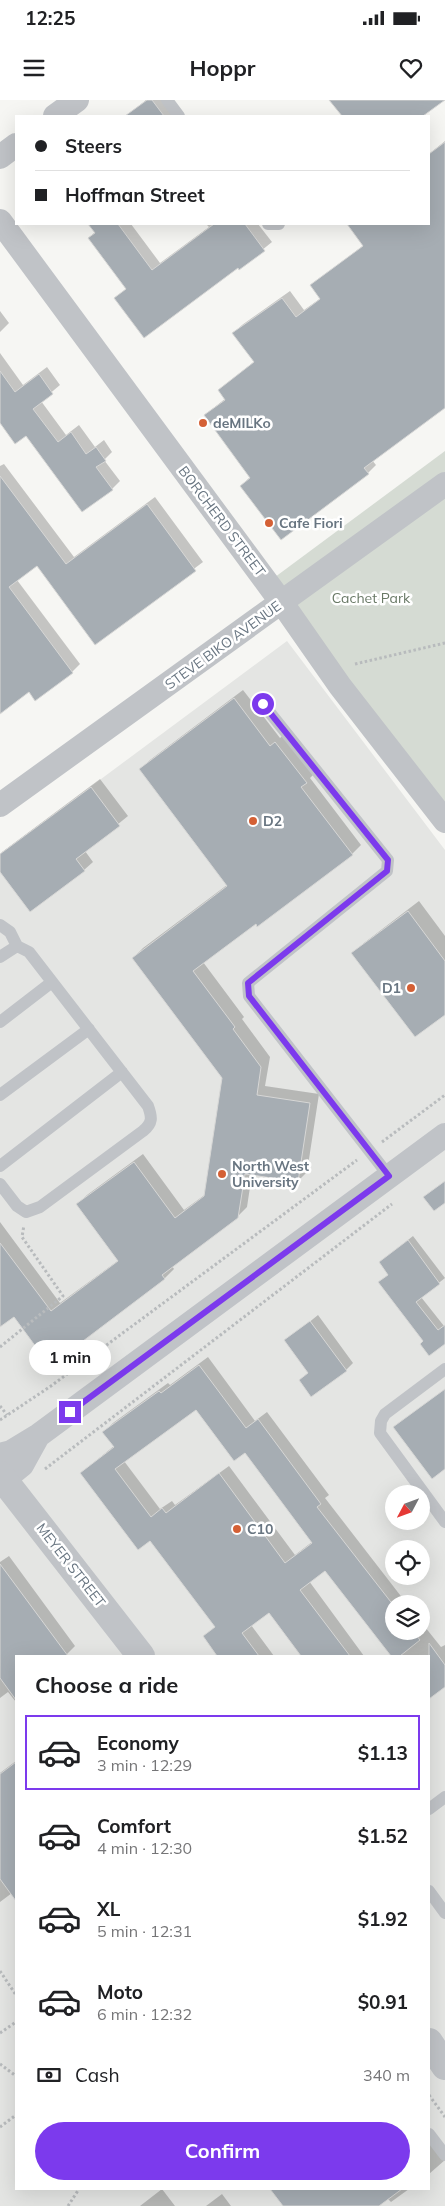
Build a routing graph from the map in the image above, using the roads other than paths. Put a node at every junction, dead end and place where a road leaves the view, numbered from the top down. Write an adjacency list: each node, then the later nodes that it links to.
1 (77, 100): 3 (street)
2 (167, 100): 4 (lane)
3 (56, 115)
4 (178, 115)
5 (15, 146): 6 (street)
6 (0, 157)
7 (0, 221): 9 (street, BORCHERD STREET)
8 (445, 484): 9 (street, STEVE BIKO AVENUE)
9 (282, 603): 11 (street, STEVE BIKO AVENUE); 12 (street, BORCHERD STREET)
10 (263, 704): 23 (lane)
11 (0, 805)
12 (445, 821)
13 (0, 925): 14 (lane)
14 (17, 946): 15 (lane); 16 (lane)
15 (0, 957)
16 (52, 982): 17 (lane); 18 (lane)
17 (0, 1022)
18 (89, 1029): 19 (lane); 20 (lane)
19 (122, 1072): 22 (lane); 24 (lane)
20 (0, 1095)
21 (445, 1135): 23 (street)
22 (0, 1166)
23 (389, 1176): 26 (street)
24 (0, 1184)
25 (445, 1369): 27 (lane)
26 (1, 1473): 28 (street, MEYER STREET)
27 (445, 1522)
28 (140, 1655)
29 (445, 1797): 30 (lane)
30 (430, 1808)
31 (430, 1892): 32 (lane)
32 (445, 1914)
33 (430, 2044): 34 (street)
34 (445, 2066)
35 (430, 2135): 36 (lane)
36 (445, 2155)

